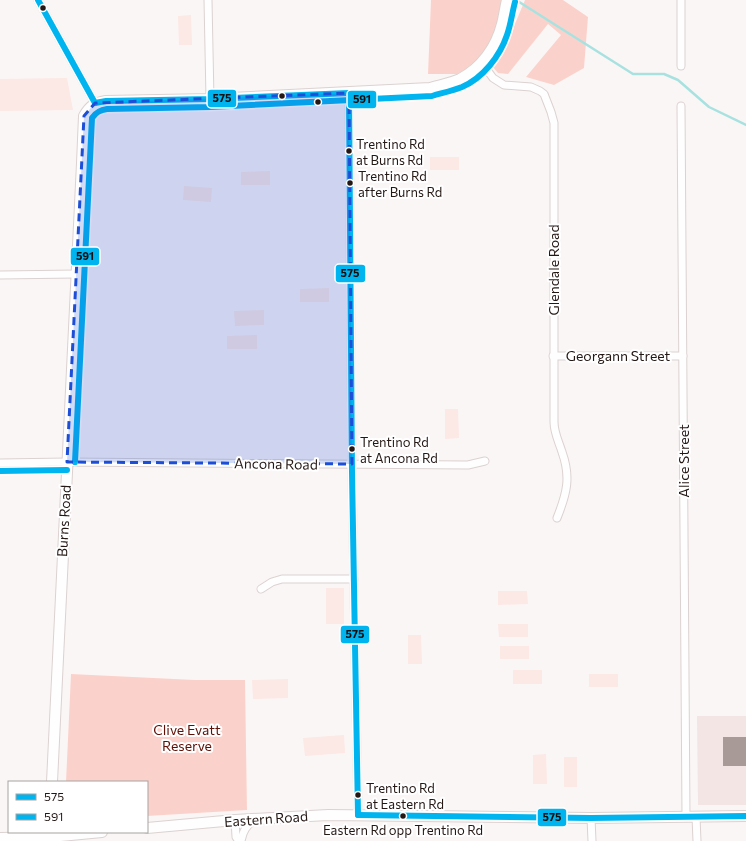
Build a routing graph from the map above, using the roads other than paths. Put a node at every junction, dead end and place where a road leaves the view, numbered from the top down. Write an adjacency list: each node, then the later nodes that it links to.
1 (38, 0): 9 (street)
2 (208, 0): 8 (street)
3 (507, 0): 5 (main road)
4 (682, 0): 6 (street)
5 (482, 62): 7 (main road); 13 (street, Glendale Road)
6 (681, 66)
7 (349, 93): 8 (main road); 18 (street)
8 (210, 99): 9 (main road)
9 (95, 103): 11 (main road, Burns Road)
10 (681, 106): 14 (street, Alice Street)
11 (76, 274): 12 (street); 16 (main road, Burns Road)
12 (0, 275)
13 (553, 356): 14 (street, Georgann Street); 19 (street, Glendale Road)
14 (683, 356): 25 (street, Alice Street)
15 (485, 461): 18 (street, Ancona Road)
16 (67, 462): 17 (street, Ancona Road); 18 (street, Ancona Road); 22 (main road, Burns Road)
17 (0, 463)
18 (352, 464): 20 (street)
19 (557, 518)
20 (354, 579): 21 (street); 23 (street)
21 (261, 589)
22 (52, 781)
23 (358, 815): 26 (main road, Eastern Road); 27 (main road, Eastern Road)
24 (746, 816): 25 (main road, Eastern Road)
25 (691, 817): 26 (main road, Eastern Road); 35 (street, Alice Street)
26 (591, 818): 34 (street)
27 (255, 819): 28 (main road, Eastern Road); 33 (street)
28 (235, 820): 29 (main road, Eastern Road); 33 (street)
29 (148, 828)
30 (92, 833): 31 (main road)
31 (50, 837): 32 (main road)
32 (0, 838)
33 (240, 841)
34 (592, 841)
35 (697, 841)

